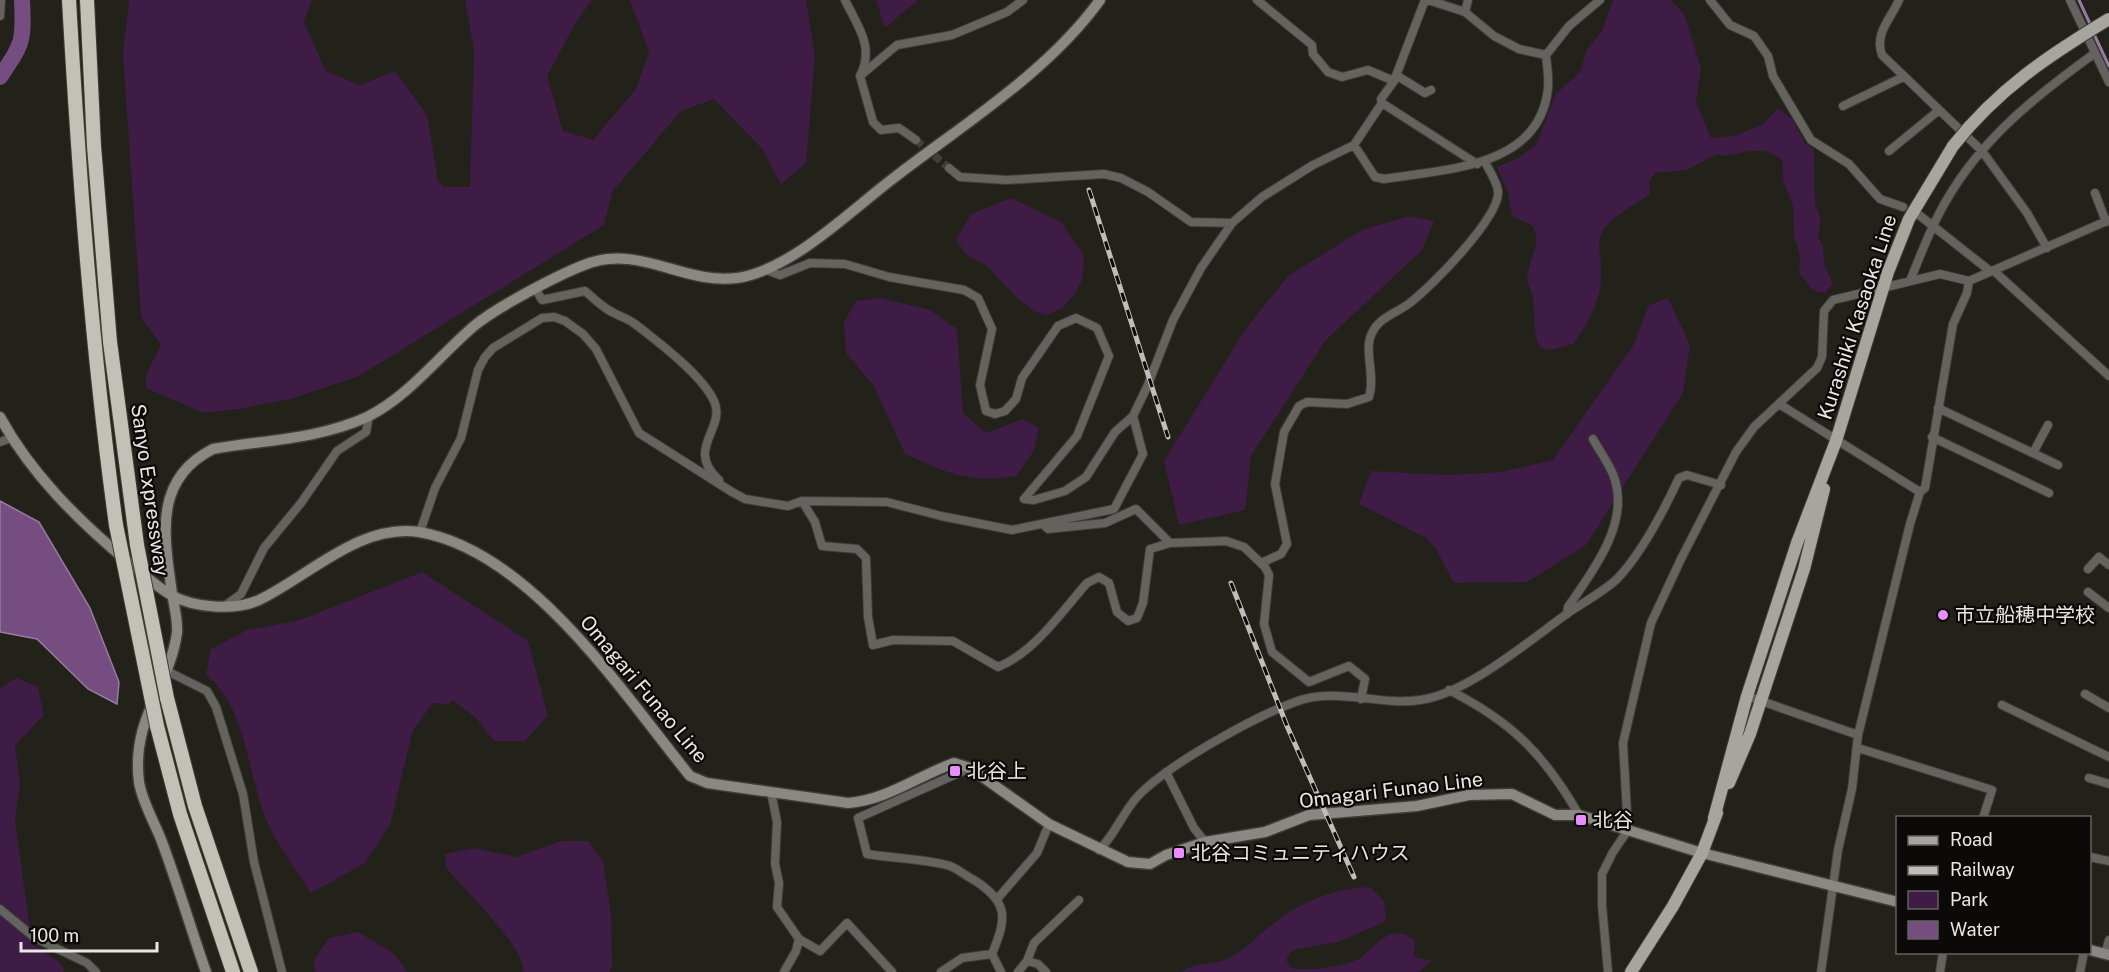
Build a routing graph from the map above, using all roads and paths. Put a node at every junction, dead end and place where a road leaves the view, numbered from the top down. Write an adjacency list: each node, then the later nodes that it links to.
1 (1, 0): 15 (street)
2 (69, 0): 118 (highway, Sanyo Expressway, bridge)
3 (87, 0): 119 (highway, Sanyo Expressway, bridge)
4 (845, 0): 19 (street)
5 (1023, 0): 19 (street)
6 (1100, 0): 40 (main road)
7 (1257, 0): 21 (street)
8 (1426, 0): 14 (street); 21 (street)
9 (1468, 0): 14 (street)
10 (1600, 0): 18 (street)
11 (1710, 0): 34 (street)
12 (1899, 0): 20 (street)
13 (2070, 0): 17 (street)
14 (1465, 12): 18 (street)
15 (0, 16)
16 (2109, 19): 44 (main road, Kurashiki Kasaoka Line, bridge)
17 (2095, 53): 22 (street); 30 (street)
18 (1546, 55): 31 (street)
19 (860, 76): 27 (street)
20 (1903, 77): 25 (street); 26 (street)
21 (1395, 78): 23 (street); 24 (street)
22 (2109, 82)
23 (1431, 90)
24 (1382, 103): 28 (street); 31 (street)
25 (1843, 106)
26 (1938, 111): 29 (street); 30 (street)
27 (916, 140)
28 (1354, 145): 31 (street); 37 (street)
29 (1889, 151)
30 (1982, 152): 38 (street); 39 (street)
31 (1481, 163): 69 (street)
32 (949, 168): 37 (street)
33 (2095, 193): 36 (street)
34 (1903, 207)
35 (1918, 215): 38 (street)
36 (2107, 221): 39 (street)
37 (1232, 223): 50 (street)
38 (1933, 226): 41 (street); 42 (street)
39 (2047, 248): 41 (street)
40 (766, 270): 45 (main road); 50 (street)
41 (1992, 271): 43 (street); 46 (street)
42 (1910, 281): 43 (street); 44 (street)
43 (1969, 281): 48 (street)
44 (1884, 287): 47 (street); 56 (main road, Kurashiki Kasaoka Line)
45 (536, 290): 49 (main road); 62 (street)
46 (2109, 376)
47 (1779, 404): 56 (street); 61 (street)
48 (1938, 408): 53 (street); 58 (street)
49 (369, 416): 73 (main road); 74 (street)
50 (1133, 416): 66 (street)
51 (0, 417): 54 (main road, Omagari Funao Line)
52 (2048, 425): 58 (street)
53 (1932, 437): 63 (street); 64 (street)
54 (11, 438): 57 (street); 73 (main road, Omagari Funao Line)
55 (1593, 439): 76 (street)
56 (1836, 441): 59 (main road, Kurashiki Kasaoka Line); 63 (street)
57 (0, 442)
58 (2033, 453): 60 (street)
59 (1829, 461): 80 (main road, Kurashiki Kasaoka Line); 82 (main road, Kurashiki Kasaoka Line)
60 (2058, 465)
61 (1721, 485): 76 (street); 97 (street)
62 (732, 492): 65 (street); 67 (street)
63 (1920, 492): 85 (street)
64 (2049, 493)
65 (802, 501): 66 (street); 68 (street)
66 (1044, 525): 68 (street)
67 (420, 532): 74 (main road, Omagari Funao Line); 92 (main road, Omagari Funao Line)
68 (1170, 543): 69 (street)
69 (1261, 563): 81 (street)
70 (2109, 565): 71 (street)
71 (2088, 569)
72 (2088, 592): 75 (street)
73 (172, 596): 74 (main road, Omagari Funao Line); 77 (main road)
74 (226, 605)
75 (2109, 608)
76 (1567, 614): 78 (street)
77 (165, 670): 117 (main road); 120 (street)
78 (1449, 690): 81 (street); 93 (street)
79 (2085, 694): 84 (street)
80 (1746, 696): 82 (street); 95 (main road, Kurashiki Kasaoka Line)
81 (1361, 699): 89 (street)
82 (1760, 700): 85 (street); 95 (main road, Kurashiki Kasaoka Line)
83 (2002, 705): 87 (street)
84 (2109, 708)
85 (1858, 735): 86 (street)
86 (1858, 748): 94 (street); 103 (street)
87 (2109, 758)
88 (970, 768): 92 (main road, Omagari Funao Line); 96 (main road, Omagari Funao Line); 104 (street)
89 (1166, 772): 98 (street); 99 (street)
90 (2089, 778): 91 (street)
91 (2109, 784)
92 (771, 792): 108 (street)
93 (1579, 815): 97 (main road, Omagari Funao Line); 98 (main road, Omagari Funao Line)
94 (1984, 816)
95 (1714, 819): 100 (main road, Kurashiki Kasaoka Line)
96 (1049, 824): 99 (main road, Omagari Funao Line); 104 (street)
97 (1628, 830): 100 (main road, Omagari Funao Line); 127 (street)
98 (1205, 842): 99 (main road, Omagari Funao Line)
99 (1099, 850)
100 (1702, 853): 103 (main road, Omagari Funao Line); 128 (main road, Kurashiki Kasaoka Line)
101 (2091, 857): 102 (street)
102 (2109, 861)
103 (1834, 887): 106 (main road, Omagari Funao Line); 129 (street)
104 (998, 898): 111 (street)
105 (1079, 900): 115 (street)
106 (1896, 902)
107 (0, 909): 116 (street)
108 (799, 939): 121 (street); 122 (street)
109 (2109, 940): 114 (street)
110 (2091, 950): 114 (main road)
111 (992, 954): 123 (street); 124 (street)
112 (1943, 954): 130 (street)
113 (2084, 954): 131 (street)
114 (2107, 954)
115 (1027, 961): 125 (street); 126 (street)
116 (96, 972)
117 (206, 972)
118 (233, 972)
119 (251, 972)
120 (282, 972)
121 (784, 972)
122 (892, 972)
123 (941, 972)
124 (1001, 972)
125 (1018, 972)
126 (1046, 972)
127 (1608, 972)
128 (1631, 972)
129 (1821, 972)
130 (1940, 972)
131 (2080, 972)

